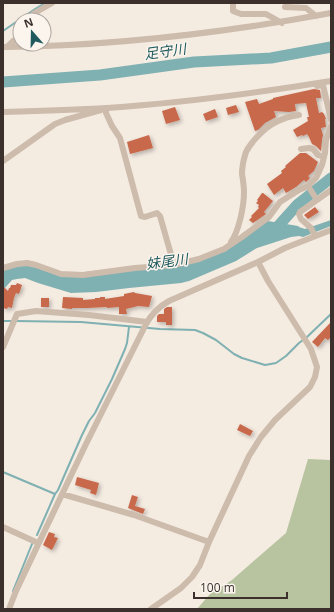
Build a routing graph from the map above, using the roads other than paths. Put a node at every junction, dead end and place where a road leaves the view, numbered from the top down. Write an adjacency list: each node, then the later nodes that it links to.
1 (52, 3): 4 (street)
2 (233, 3): 7 (street)
3 (284, 7): 6 (street)
4 (36, 12)
5 (331, 13): 6 (street)
6 (316, 16): 7 (street)
7 (282, 23): 8 (street)
8 (5, 47)
9 (331, 81): 10 (street)
10 (301, 85): 11 (street); 14 (street)
11 (106, 108): 12 (street); 18 (street); 26 (street)
12 (3, 112)
13 (300, 115): 24 (street)
14 (331, 121)
15 (331, 126): 17 (street)
16 (300, 149): 17 (street)
17 (324, 157): 19 (street)
18 (3, 161)
19 (308, 187): 21 (street); 24 (street)
20 (331, 190): 21 (street)
21 (317, 199): 23 (street)
22 (331, 230): 23 (street)
23 (313, 232): 25 (street)
24 (229, 245): 26 (street)
25 (258, 262): 28 (street); 32 (street)
26 (174, 265): 27 (street)
27 (3, 268)
28 (145, 326): 29 (street); 30 (street)
29 (3, 347)
30 (62, 494): 32 (street); 33 (street)
31 (3, 527): 33 (street)
32 (210, 542): 35 (street)
33 (38, 543): 34 (street)
34 (9, 609)
35 (151, 609)

